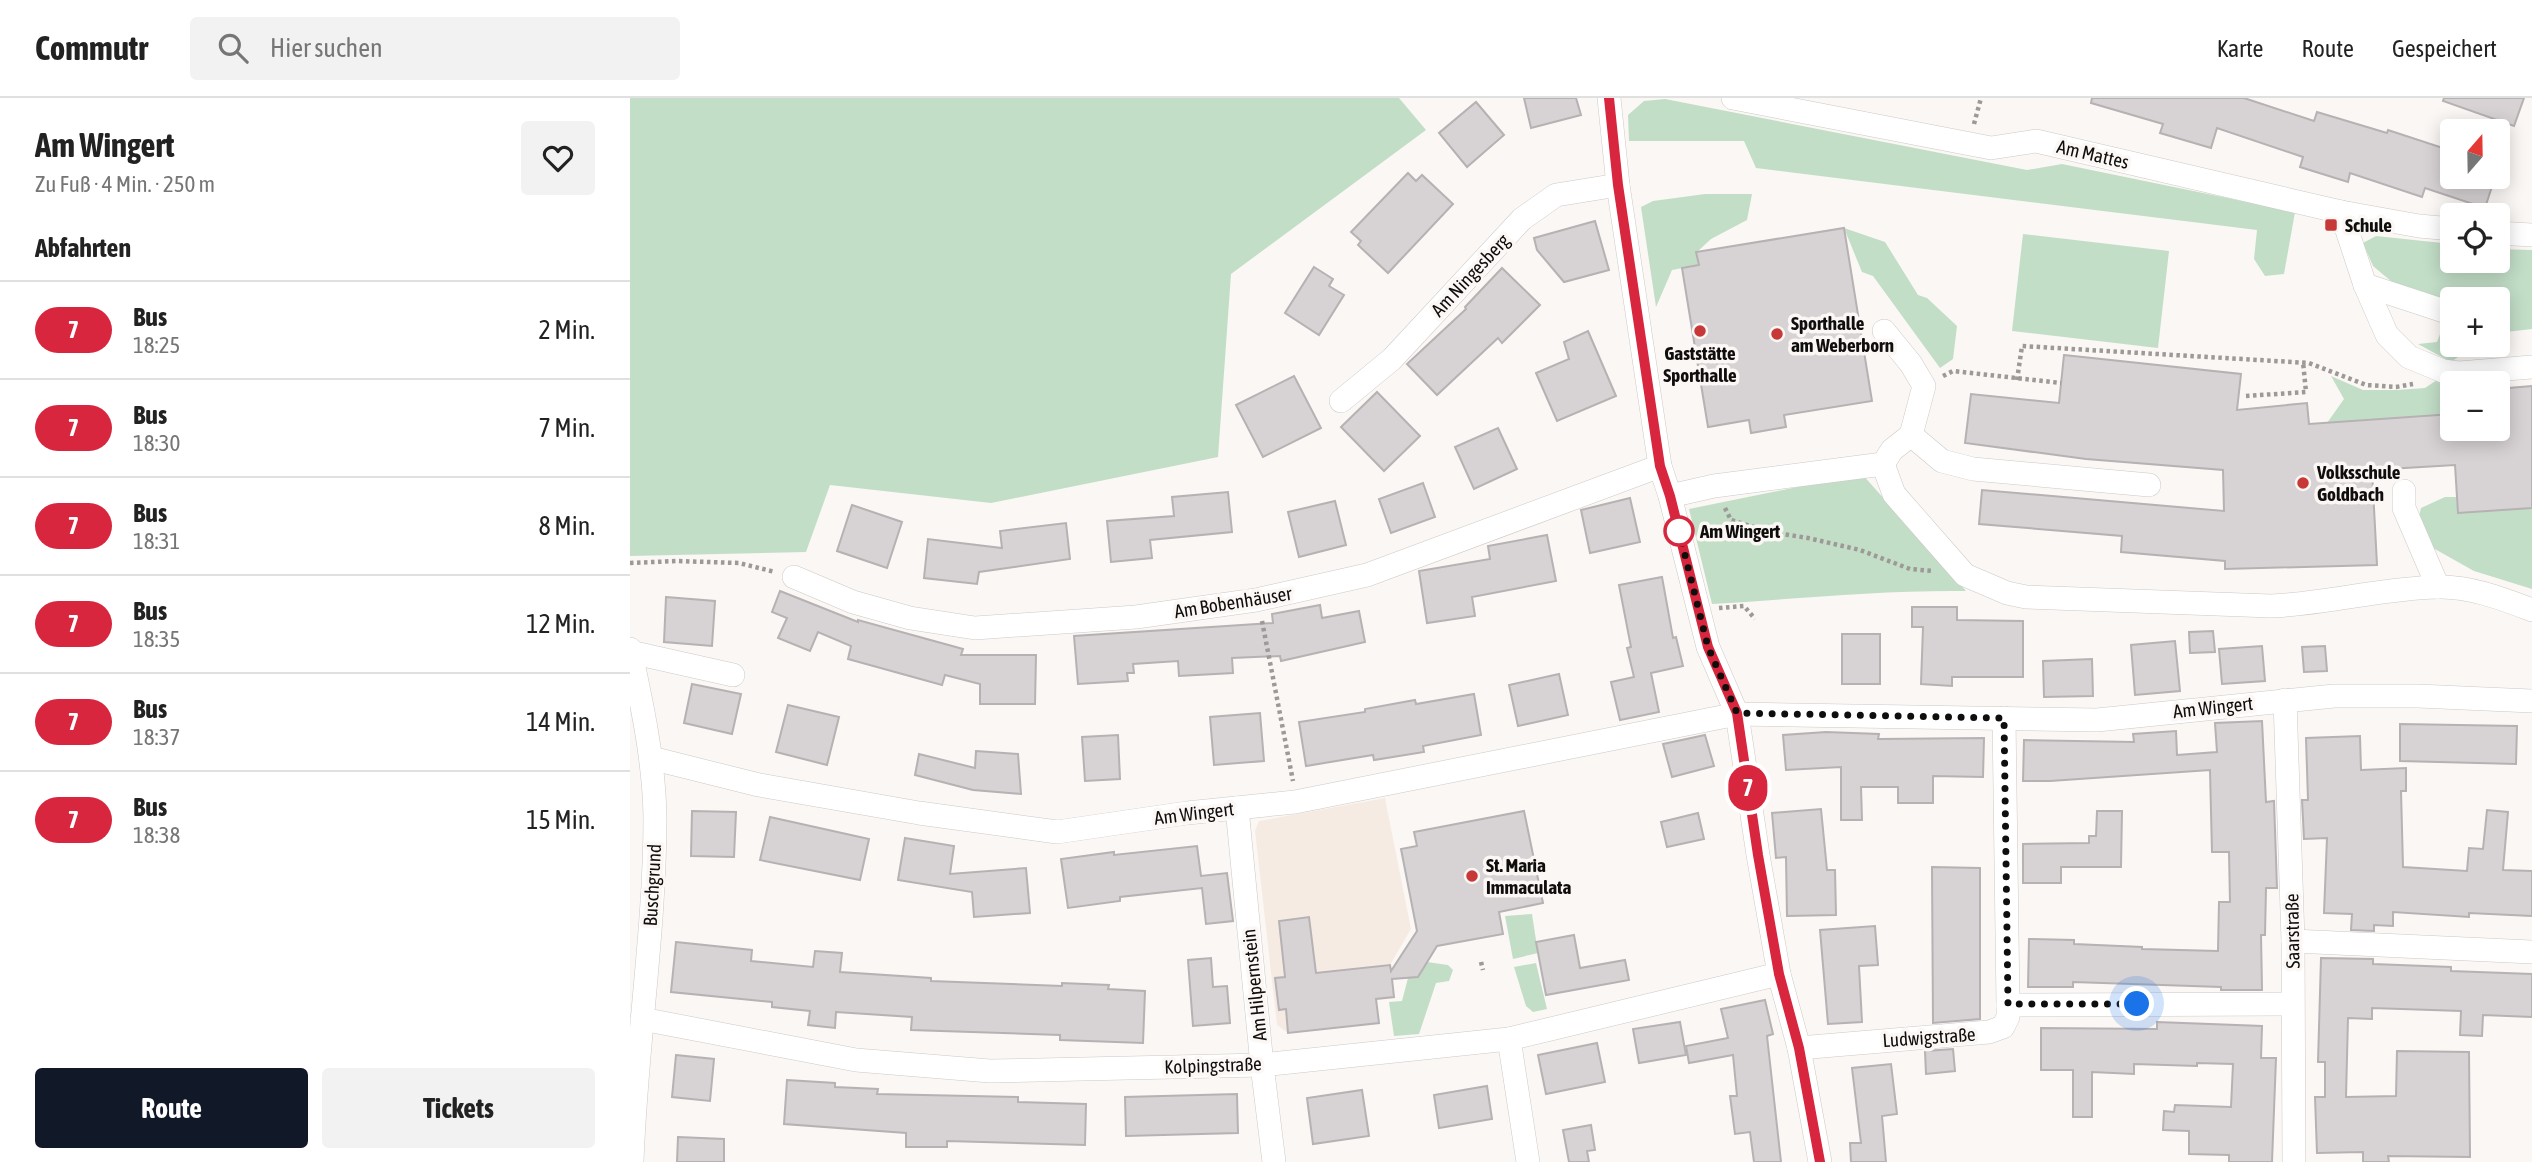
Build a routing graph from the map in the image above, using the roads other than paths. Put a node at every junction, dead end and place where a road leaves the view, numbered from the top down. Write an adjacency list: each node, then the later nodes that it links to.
1 (1609, 98): 3 (street)
2 (1732, 98): 4 (street, Am Mattes)
3 (1618, 185): 12 (street, Am Ningesberg); 15 (street)
4 (2341, 212): 5 (street, Am Mattes); 8 (street)
5 (2440, 228)
6 (2510, 234): 7 (street)
7 (2532, 235)
8 (2365, 285): 9 (street); 11 (street)
9 (2440, 310)
10 (1884, 331): 13 (street)
11 (2532, 367)
12 (1341, 401)
13 (1910, 435): 14 (street); 16 (street)
14 (1883, 464): 18 (street); 20 (street)
15 (1660, 466): 18 (street); 19 (street, Am Bobenhäuser)
16 (2149, 485)
17 (2404, 492): 20 (street)
18 (1670, 496): 26 (street)
19 (794, 577)
20 (2438, 587): 21 (street)
21 (2532, 610)
22 (630, 651): 23 (street, Buschgrund); 28 (street, Buschgrund)
23 (733, 675)
24 (2285, 700): 25 (street, Am Wingert); 27 (street, Am Wingert); 30 (street, Saarstraße)
25 (2532, 701)
26 (1737, 713): 27 (street, Am Wingert); 29 (street, Am Wingert); 33 (street)
27 (2004, 718): 34 (street)
28 (651, 758): 29 (street, Am Wingert); 32 (street, Buschgrund)
29 (1237, 808): 39 (street, Am Hilpernstein)
30 (2293, 940): 31 (street); 35 (street, Saarstraße)
31 (2532, 952)
32 (638, 968): 36 (street, Buschgrund)
33 (1779, 974): 37 (street, Kolpingstraße); 38 (street)
34 (2008, 1004): 35 (street); 38 (street, Ludwigstraße)
35 (2292, 1004): 44 (street, Saarstraße)
36 (642, 1019): 39 (street, Kolpingstraße); 40 (street, Buschgrund)
37 (1509, 1039): 39 (street, Kolpingstraße); 42 (street)
38 (1799, 1048): 43 (street)
39 (1262, 1065): 41 (street, Am Hilpernstein)
40 (632, 1162)
41 (1274, 1162)
42 (1528, 1162)
43 (1820, 1162)
44 (2294, 1162)

